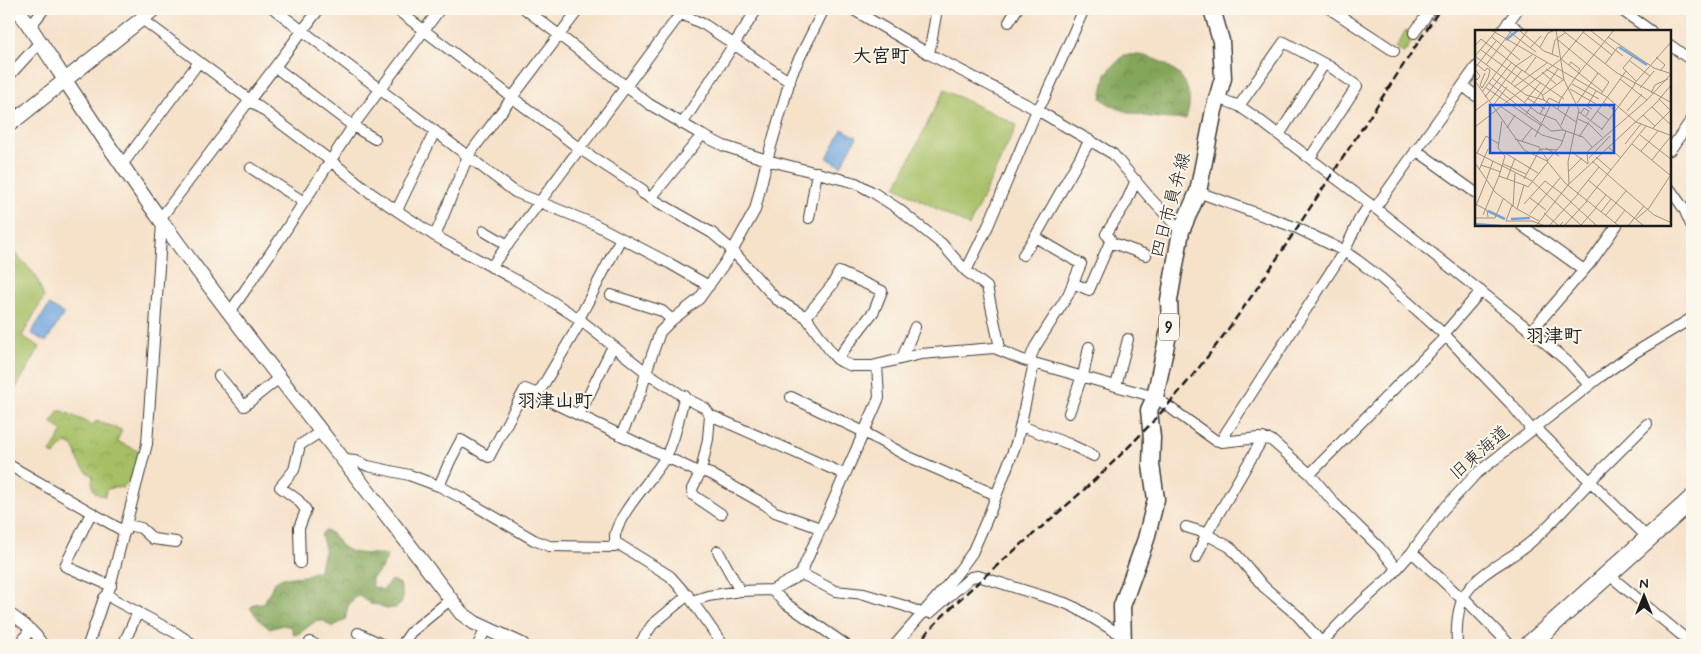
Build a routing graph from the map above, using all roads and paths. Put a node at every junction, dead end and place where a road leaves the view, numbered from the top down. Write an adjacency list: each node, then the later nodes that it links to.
1 (18, 9): 25 (street)
2 (44, 9): 25 (street)
3 (154, 9): 23 (street)
4 (274, 9): 27 (street)
5 (319, 9): 27 (street)
6 (396, 9): 28 (street)
7 (440, 9): 28 (street)
8 (525, 9): 31 (street)
9 (578, 9): 31 (street)
10 (671, 9): 22 (street)
11 (757, 9): 33 (street)
12 (824, 9): 44 (street)
13 (852, 9): 36 (street)
14 (937, 9): 36 (street)
15 (1017, 9): 24 (street)
16 (1084, 9): 53 (street)
17 (1212, 9): 50 (main road, 四日市員弁線 / 9)
18 (1330, 9): 35 (street)
19 (1431, 9): 30 (street)
20 (1518, 9): 26 (street)
21 (1620, 9): 29 (street)
22 (681, 13): 33 (street); 45 (street)
23 (142, 19): 38 (street); 43 (street)
24 (1009, 22)
25 (30, 27): 32 (street)
26 (1505, 27)
27 (302, 30): 40 (street); 47 (street)
28 (424, 30): 47 (street); 49 (street)
29 (1650, 30)
30 (1414, 33)
31 (559, 35): 45 (street); 49 (street)
32 (40, 42): 42 (street); 43 (street)
33 (735, 44): 44 (street); 55 (street)
34 (1671, 46): 37 (street)
35 (1394, 51)
36 (929, 54): 53 (street)
37 (1692, 61)
38 (199, 62): 51 (street); 70 (street)
39 (1324, 64): 52 (street); 59 (street); 67 (street)
40 (275, 67): 51 (street); 57 (street)
41 (1475, 68): 46 (street)
42 (9, 76)
43 (65, 80): 56 (street); 70 (street)
44 (790, 82): 68 (street)
45 (626, 86): 55 (street); 64 (street)
46 (1462, 86): 48 (street); 65 (street)
47 (380, 89): 57 (street); 58 (street)
48 (1475, 95)
49 (512, 98): 64 (street); 66 (street)
50 (1218, 98): 52 (street); 75 (main road, 四日市員弁線 / 9)
51 (249, 101): 69 (street); 83 (street)
52 (1240, 106): 59 (street)
53 (1037, 110): 62 (street); 100 (street)
54 (1692, 119): 63 (street)
55 (682, 124): 60 (street)
56 (9, 125)
57 (353, 126): 61 (street); 69 (street)
58 (435, 131): 66 (street); 81 (street)
59 (1279, 135): 67 (street)
60 (702, 136): 68 (street); 77 (street)
61 (375, 139)
62 (1090, 140): 73 (street); 90 (street)
63 (1671, 144)
64 (580, 149): 77 (street); 79 (street)
65 (1416, 150): 76 (street); 80 (street)
66 (468, 156): 79 (street); 89 (street)
67 (1310, 158): 80 (street)
68 (767, 160): 72 (street); 94 (street)
69 (330, 161): 78 (street); 81 (street)
70 (122, 165): 83 (street)
71 (252, 168): 78 (street)
72 (817, 172): 82 (street); 100 (street)
73 (1136, 180): 88 (street); 92 (street)
74 (1671, 190): 86 (street)
75 (1198, 192): 88 (main road, 四日市員弁線 / 9); 95 (street)
76 (1475, 192)
77 (652, 198): 94 (street)
78 (304, 202): 105 (street)
79 (539, 203): 91 (street); 93 (street)
80 (1373, 206): 95 (street); 103 (street)
81 (398, 210): 89 (street)
82 (809, 218)
83 (161, 221): 105 (street); 157 (street)
84 (1522, 226): 99 (street)
85 (1616, 226): 99 (street)
86 (1692, 228)
87 (484, 231): 93 (street)
88 (1182, 231): 130 (main road, 四日市員弁線 / 9)
89 (435, 236): 98 (street)
90 (1035, 237): 96 (street); 101 (street)
91 (621, 238): 102 (street); 108 (street)
92 (1110, 242): 97 (street); 101 (street)
93 (508, 245): 98 (street)
94 (732, 250): 102 (street); 106 (street)
95 (1344, 251): 112 (street); 141 (street)
96 (1023, 255)
97 (1146, 255)
98 (491, 267): 108 (street)
99 (1584, 270): 111 (street)
100 (966, 271): 116 (street)
101 (1073, 282): 119 (street)
102 (709, 286): 109 (street)
103 (1481, 291): 111 (street); 112 (street)
104 (611, 296): 109 (street)
105 (230, 312): 124 (street)
106 (806, 317): 118 (street); 118 (street)
107 (1692, 318): 125 (street, 旧東海道)
108 (580, 320): 114 (street); 127 (street)
109 (672, 320): 121 (street)
110 (915, 327): 117 (street)
111 (1531, 331): 125 (street)
112 (1445, 335): 136 (street); 148 (street)
113 (1128, 339): 126 (street)
114 (613, 346): 121 (street); 132 (street)
115 (1089, 347): 123 (street)
116 (997, 349): 117 (street); 119 (street)
117 (902, 358): 120 (street)
118 (837, 359): 120 (street)
119 (1031, 362): 123 (street); 135 (street)
120 (877, 365): 138 (street)
121 (646, 372): 128 (street); 139 (street)
122 (219, 376): 124 (street)
123 (1082, 376): 126 (street); 131 (street)
124 (279, 378): 137 (street)
125 (1589, 385): 136 (street, 旧東海道)
126 (1116, 386): 130 (street)
127 (538, 394): 132 (street); 150 (street)
128 (685, 396): 133 (street); 143 (street)
129 (791, 397): 138 (street)
130 (1154, 397): 141 (street); 181 (main road, 四日市員弁線 / 9)
131 (1069, 414)
132 (579, 415): 139 (street)
133 (710, 415): 146 (street); 147 (street)
134 (1647, 424): 149 (street)
135 (1021, 426): 142 (street); 151 (street)
136 (1533, 430): 149 (street); 163 (street, 旧東海道)
137 (322, 431): 144 (street); 165 (street)
138 (864, 432): 147 (street); 151 (street)
139 (621, 436): 143 (street)
140 (1263, 438): 141 (street); 148 (street); 158 (street)
141 (1222, 442)
142 (1094, 456)
143 (666, 457): 146 (street); 161 (street)
144 (345, 460): 150 (street); 173 (street)
145 (9, 465): 153 (street)
146 (701, 472): 154 (street); 156 (street)
147 (844, 474): 156 (street)
148 (1310, 474): 166 (street)
149 (1590, 481): 159 (street); 174 (street)
150 (439, 486): 161 (street)
151 (996, 495): 175 (street)
152 (1692, 499): 159 (highway)
153 (92, 513): 157 (street); 169 (street)
154 (721, 514)
155 (1186, 527): 158 (street)
156 (820, 528): 168 (street)
157 (126, 529): 160 (street); 169 (street)
158 (1206, 535): 164 (street); 182 (street)
159 (1648, 538): 167 (highway)
160 (176, 542)
161 (616, 542): 172 (street)
162 (718, 551): 171 (street)
163 (1412, 552): 166 (street, 旧東海道); 174 (street)
164 (1196, 558)
165 (300, 563)
166 (1397, 569): 182 (street, 旧東海道)
167 (1608, 574): 183 (street); 199 (highway)
168 (800, 575): 170 (street); 175 (street)
169 (109, 590): 176 (street); 186 (street)
170 (772, 590): 171 (street); 195 (street)
171 (740, 591): 172 (street)
172 (690, 598): 193 (street); 194 (street)
173 (450, 599): 178 (street); 190 (street)
174 (1463, 599): 197 (street); 198 (street)
175 (925, 611): 181 (street); 196 (street)
176 (138, 612): 187 (street); 188 (street)
177 (9, 614): 179 (street)
178 (486, 628): 191 (street); 192 (street)
179 (30, 629): 184 (street); 185 (street)
180 (358, 633): 189 (street)
181 (1123, 643)
182 (1320, 644)
183 (1692, 644)
184 (20, 645)
185 (44, 645)
186 (88, 645)
187 (123, 645)
188 (194, 645)
189 (383, 645)
190 (402, 645)
191 (478, 645)
192 (522, 645)
193 (639, 645)
194 (723, 645)
195 (846, 645)
196 (895, 645)
197 (1457, 645)
198 (1510, 645)
199 (1529, 645)

